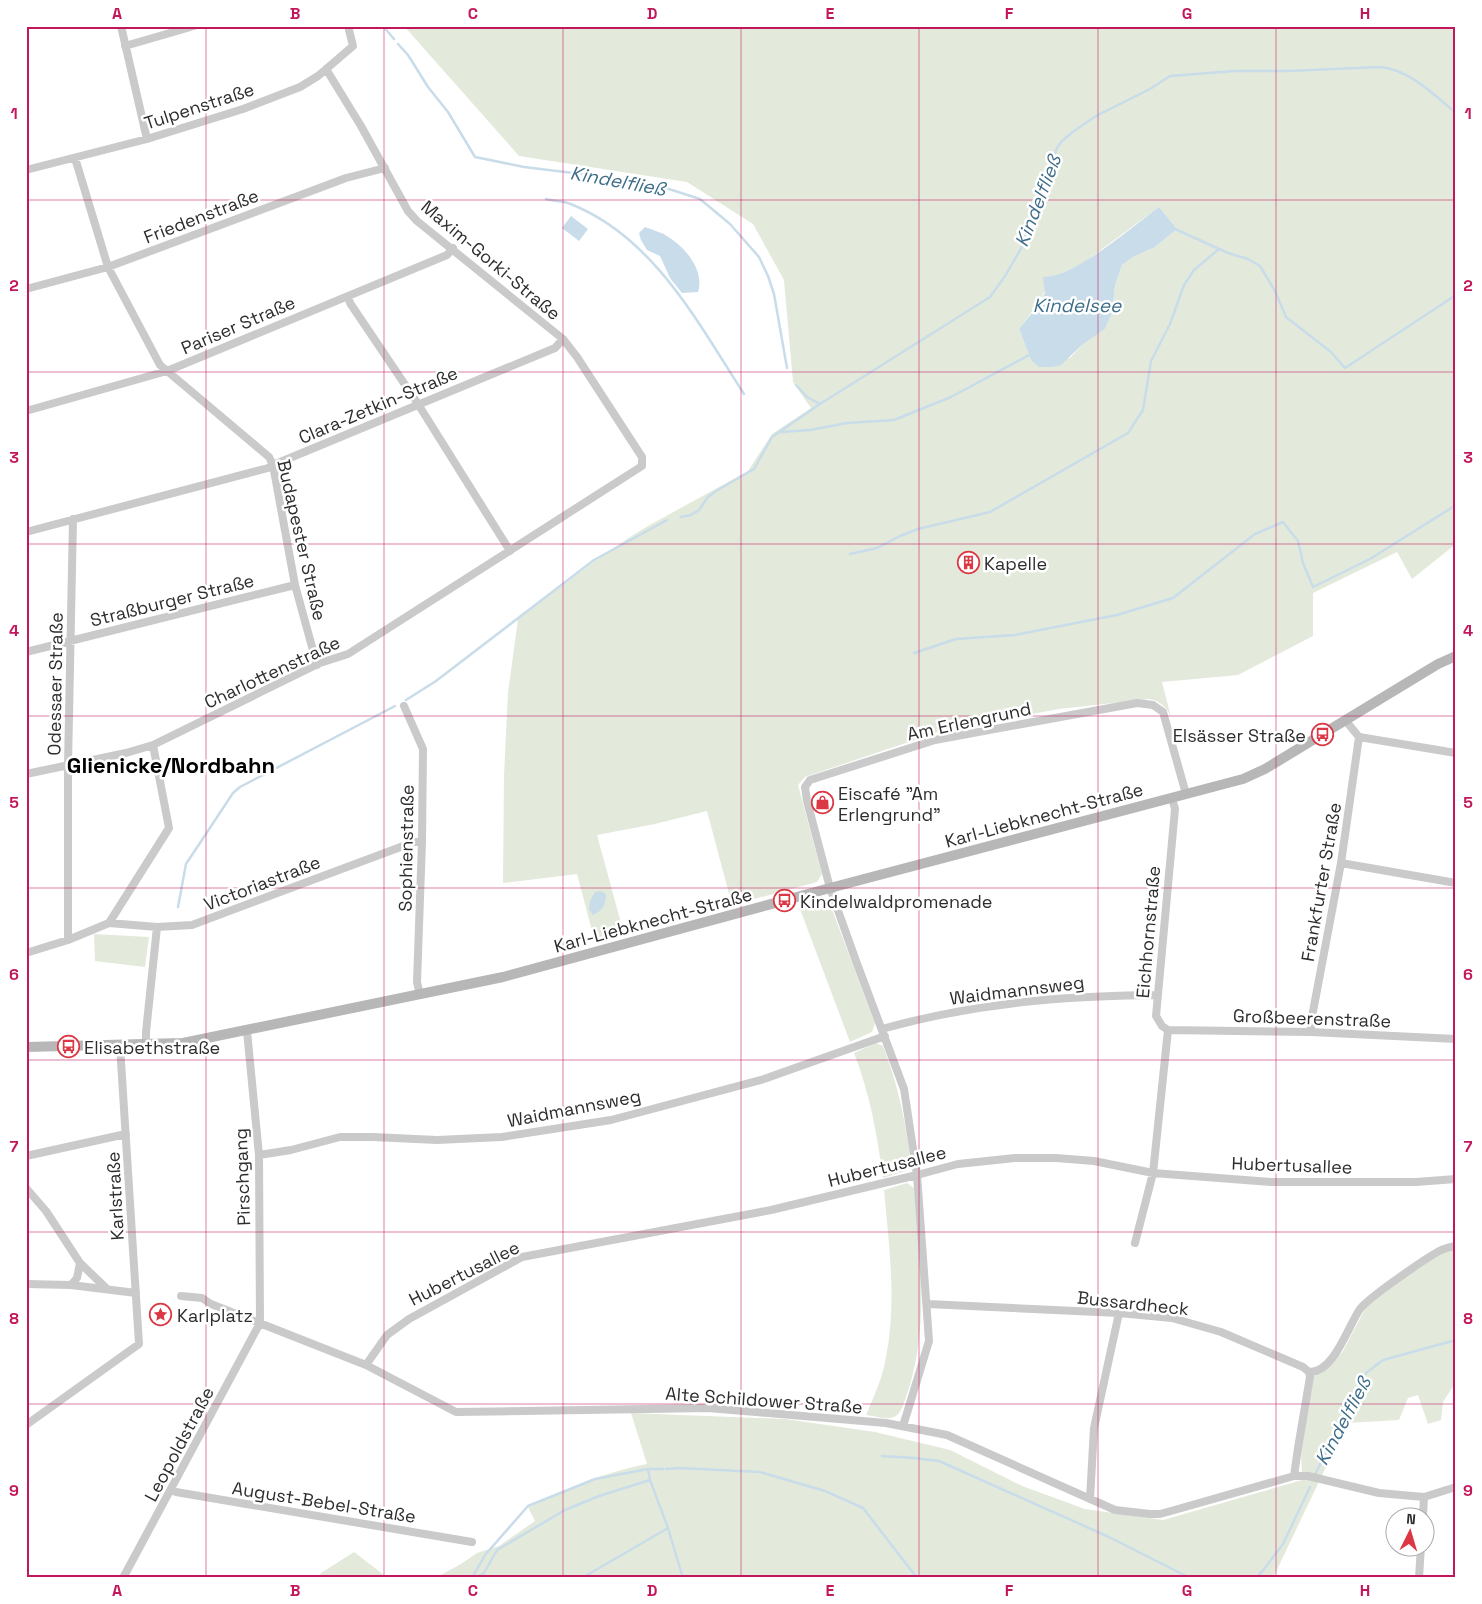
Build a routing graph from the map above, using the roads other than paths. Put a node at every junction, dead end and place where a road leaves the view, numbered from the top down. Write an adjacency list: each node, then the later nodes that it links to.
1 (121, 26): 4 (street)
2 (194, 26): 4 (street)
3 (350, 30): 5 (street, Tulpenstraße)
4 (125, 46): 6 (street)
5 (326, 69): 6 (street, Tulpenstraße); 8 (street, Maxim-Gorki-Straße)
6 (147, 139): 7 (street, Tulpenstraße)
7 (74, 158): 9 (street, Tulpenstraße); 11 (street, Budapester Straße)
8 (385, 168): 10 (street, Maxim-Gorki-Straße); 11 (street, Friedenstraße)
9 (26, 170)
10 (453, 248): 13 (street, Pariser Straße); 14 (street, Maxim-Gorki-Straße)
11 (108, 267): 12 (street, Friedenstraße); 15 (street, Budapester Straße)
12 (26, 289)
13 (348, 296): 15 (street, Pariser Straße); 16 (street)
14 (563, 340): 16 (street, Clara-Zetkin-Straße); 19 (street, Maxim-Gorki-Straße)
15 (167, 371): 17 (street, Pariser Straße); 18 (street, Budapester Straße)
16 (418, 404): 18 (street, Clara-Zetkin-Straße); 22 (street)
17 (26, 411)
18 (273, 465): 20 (street, Clara-Zetkin-Straße); 23 (street, Budapester Straße)
19 (641, 468): 22 (street, Charlottenstraße)
20 (73, 519): 21 (street, Clara-Zetkin-Straße); 24 (street, Odessaer Straße)
21 (26, 532)
22 (510, 551): 27 (street, Charlottenstraße)
23 (296, 585): 24 (street, Straßburger Straße); 27 (street, Budapester Straße)
24 (70, 640): 25 (street, Straßburger Straße); 33 (street, Odessaer Straße)
25 (26, 652)
26 (1456, 656): 29 (street, Karl-Liebknecht-Straße)
27 (317, 665): 31 (street, Charlottenstraße)
28 (404, 706): 37 (street, Sophienstraße)
29 (1346, 721): 30 (street); 35 (street, Karl-Liebknecht-Straße)
30 (1359, 737): 32 (street); 38 (street, Frankfurter Straße)
31 (153, 745): 33 (street, Charlottenstraße); 41 (street)
32 (1456, 754)
33 (68, 764): 34 (street, Charlottenstraße); 43 (street, Odessaer Straße)
34 (26, 774)
35 (1186, 794): 36 (street, Karl-Liebknecht-Straße); 40 (street, Am Erlengrund)
36 (1172, 798): 40 (street, Karl-Liebknecht-Straße); 46 (street, Eichhornstraße)
37 (422, 842): 42 (street, Victoriastraße); 45 (street, Sophienstraße)
38 (1341, 864): 39 (street); 50 (street, Frankfurter Straße)
39 (1456, 884)
40 (830, 888): 45 (street, Karl-Liebknecht-Straße); 49 (street)
41 (109, 923): 42 (street, Victoriastraße); 43 (street)
42 (157, 927): 52 (street)
43 (68, 940): 44 (street)
44 (26, 953)
45 (420, 995): 48 (street, Karl-Liebknecht-Straße)
46 (1157, 995): 47 (street, Eichhornstraße); 49 (street, Waidmannsweg)
47 (1168, 1030): 50 (street, Großbeerenstraße); 58 (street)
48 (247, 1031): 52 (street, Karl-Liebknecht-Straße); 57 (street, Pirschgang)
49 (884, 1032): 57 (street, Waidmannsweg); 59 (street)
50 (1311, 1032): 51 (street, Großbeerenstraße)
51 (1456, 1039)
52 (146, 1045): 53 (street, Karl-Liebknecht-Straße)
53 (120, 1046): 54 (street, Karl-Liebknecht-Straße); 55 (street, Karlstraße)
54 (26, 1047)
55 (126, 1134): 56 (street); 68 (street, Karlstraße)
56 (26, 1156)
57 (259, 1156): 72 (street, Pirschgang)
58 (1152, 1173): 59 (street, Hubertusallee); 60 (street, Hubertusallee); 62 (street)
59 (917, 1175): 70 (street); 73 (street, Hubertusallee)
60 (1456, 1179)
61 (26, 1188): 64 (street)
62 (1135, 1243)
63 (1456, 1246): 74 (street)
64 (80, 1263): 66 (street); 67 (street)
65 (26, 1284): 66 (street)
66 (71, 1285): 67 (street)
67 (107, 1289): 68 (street)
68 (136, 1293): 75 (street, Karlstraße)
69 (181, 1296): 72 (street, Alte Schildower Straße)
70 (928, 1304): 71 (street, Bussardheck); 76 (street)
71 (1119, 1313): 74 (street, Bussardheck); 81 (street)
72 (260, 1323): 73 (street, Alte Schildower Straße); 79 (street, Leopoldstraße)
73 (366, 1365): 76 (street, Alte Schildower Straße)
74 (1309, 1372): 77 (street)
75 (26, 1425)
76 (903, 1426): 81 (street, Alte Schildower Straße)
77 (1294, 1476): 80 (street, Alte Schildower Straße); 81 (street, Alte Schildower Straße)
78 (1456, 1488): 80 (street)
79 (172, 1489): 83 (street, August-Bebel-Straße); 85 (street, Leopoldstraße)
80 (1424, 1497): 82 (street)
81 (1090, 1499)
82 (1424, 1506)
83 (472, 1542)
84 (1420, 1556): 86 (street)
85 (123, 1578)
86 (1419, 1578)

